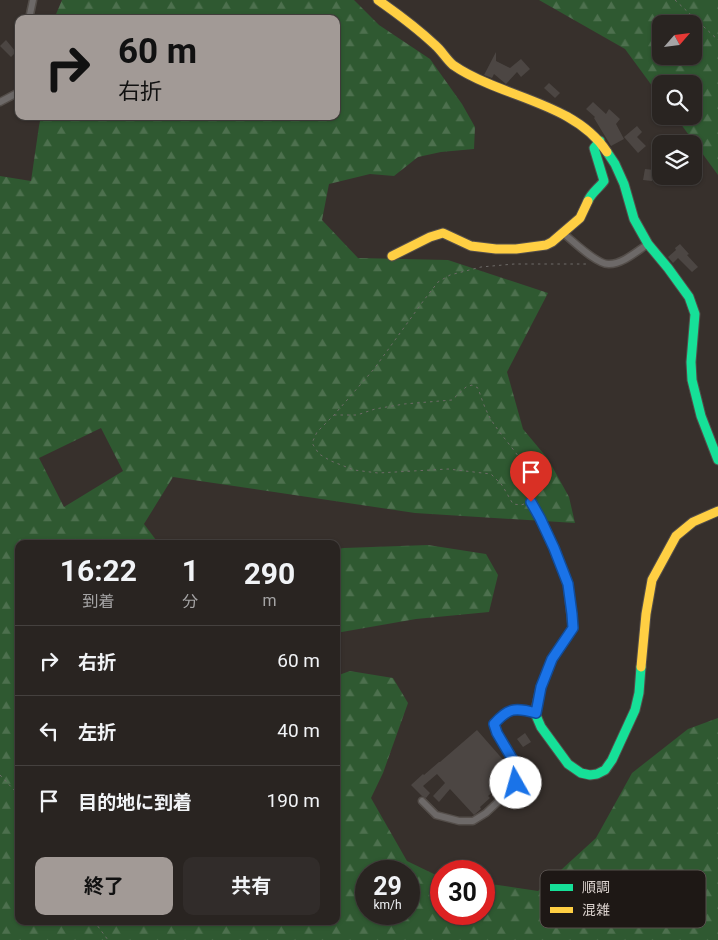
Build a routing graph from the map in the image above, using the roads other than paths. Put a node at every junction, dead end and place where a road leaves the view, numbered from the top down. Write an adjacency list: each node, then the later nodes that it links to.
1 (33, 0): 3 (street)
2 (378, 0): 6 (street)
3 (30, 15)
4 (15, 94): 5 (street)
5 (0, 102)
6 (600, 142): 7 (street); 8 (street)
7 (563, 233): 8 (street); 9 (street)
8 (648, 244): 10 (street)
9 (392, 256)
10 (718, 460)
11 (531, 502): 13 (street)
12 (718, 511): 13 (street)
13 (536, 713): 14 (street)
14 (422, 801)

